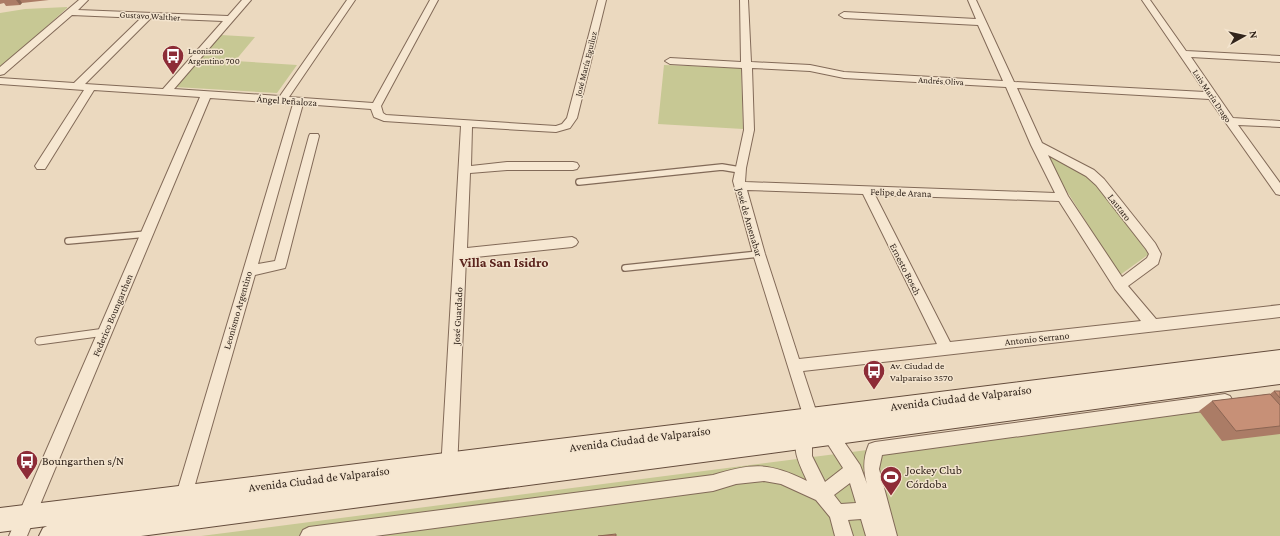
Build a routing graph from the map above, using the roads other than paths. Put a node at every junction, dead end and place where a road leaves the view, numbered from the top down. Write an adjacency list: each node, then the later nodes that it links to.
1 (84, 0): 9 (street)
2 (247, 0): 12 (street)
3 (351, 0): 26 (street)
4 (434, 0): 28 (street)
5 (602, 0): 30 (street, José María Eguiluz)
6 (744, 0): 17 (street, José de Amenabar)
7 (972, 0): 13 (street)
8 (1146, 0): 14 (street, Luis María Drago)
9 (70, 12): 11 (street, Gustavo Walther); 18 (street)
10 (844, 15): 13 (street)
11 (148, 16): 12 (street, Gustavo Walther); 21 (street)
12 (230, 20): 23 (street)
13 (982, 22): 20 (street)
14 (1184, 54): 15 (street); 25 (street, Luis María Drago)
15 (1280, 59)
16 (670, 61): 17 (street, Andrés Oliva)
17 (747, 64): 20 (street, Andrés Oliva); 37 (street, José de Amenabar)
18 (0, 72)
19 (0, 81): 21 (street, Ángel Peñaloza)
20 (1009, 84): 25 (street, Andrés Oliva); 33 (street)
21 (76, 87): 22 (street, Ángel Peñaloza)
22 (90, 88): 23 (street, Ángel Peñaloza); 34 (street)
23 (165, 93): 24 (street, Ángel Peñaloza)
24 (206, 95): 26 (street, Ángel Peñaloza); 43 (street, Federico Boungarthen)
25 (1212, 96): 29 (street, Luis María Drago)
26 (284, 99): 27 (street, Ángel Peñaloza)
27 (299, 100): 28 (street, Ángel Peñaloza); 49 (street, Leonismo Argentino)
28 (376, 106): 30 (street)
29 (1230, 121): 31 (street); 41 (street, Luis María Drago)
30 (467, 124): 36 (street, José Guardado)
31 (1280, 124)
32 (314, 136): 49 (street)
33 (1037, 145): 42 (street); 50 (street, Lautaro)
34 (41, 166)
35 (573, 166): 36 (street)
36 (464, 170): 46 (street, José Guardado)
37 (740, 170): 38 (lane); 39 (street, José de Amenabar)
38 (579, 182)
39 (740, 186): 40 (street, Felipe de Arana); 47 (street, José de Amenabar)
40 (867, 190): 42 (street, Felipe de Arana); 55 (street, Ernesto Bosch)
41 (1280, 191)
42 (1063, 197): 50 (street)
43 (147, 234): 44 (lane); 53 (street, Federico Boungarthen)
44 (68, 241)
45 (572, 242): 46 (street)
46 (460, 254): 62 (street, José Guardado)
47 (759, 254): 48 (lane); 57 (street, José de Amenabar)
48 (625, 268)
49 (249, 271): 64 (street, Leonismo Argentino)
50 (1120, 285): 52 (street)
51 (1280, 311): 52 (street, Antonio Serrano)
52 (1152, 325): 55 (street, Antonio Serrano)
53 (105, 332): 54 (lane); 69 (street, Federico Boungarthen)
54 (39, 341)
55 (946, 348): 57 (street, Antonio Serrano)
56 (1280, 358): 60 (main road, Avenida Ciudad de Valparaíso)
57 (794, 366): 60 (street, José de Amenabar)
58 (1280, 375): 60 (main road, Avenida Ciudad de Valparaíso)
59 (1241, 399): 74 (street)
60 (815, 432): 61 (street); 62 (main road, Avenida Ciudad de Valparaíso); 63 (street)
61 (854, 470): 63 (street); 65 (street)
62 (449, 474): 64 (main road, Avenida Ciudad de Valparaíso); 68 (main road, Avenida Ciudad de Valparaíso)
63 (822, 494): 66 (street); 71 (street)
64 (183, 496): 68 (street, Leonismo Argentino); 69 (main road, Avenida Ciudad de Valparaíso)
65 (865, 510): 66 (street); 73 (street)
66 (837, 513): 72 (street)
67 (0, 520): 69 (main road, Avenida Ciudad de Valparaíso)
68 (176, 520): 70 (main road, Avenida Ciudad de Valparaíso)
69 (22, 526)
70 (51, 536)
71 (310, 536)
72 (844, 536)
73 (875, 536)
74 (888, 536)

